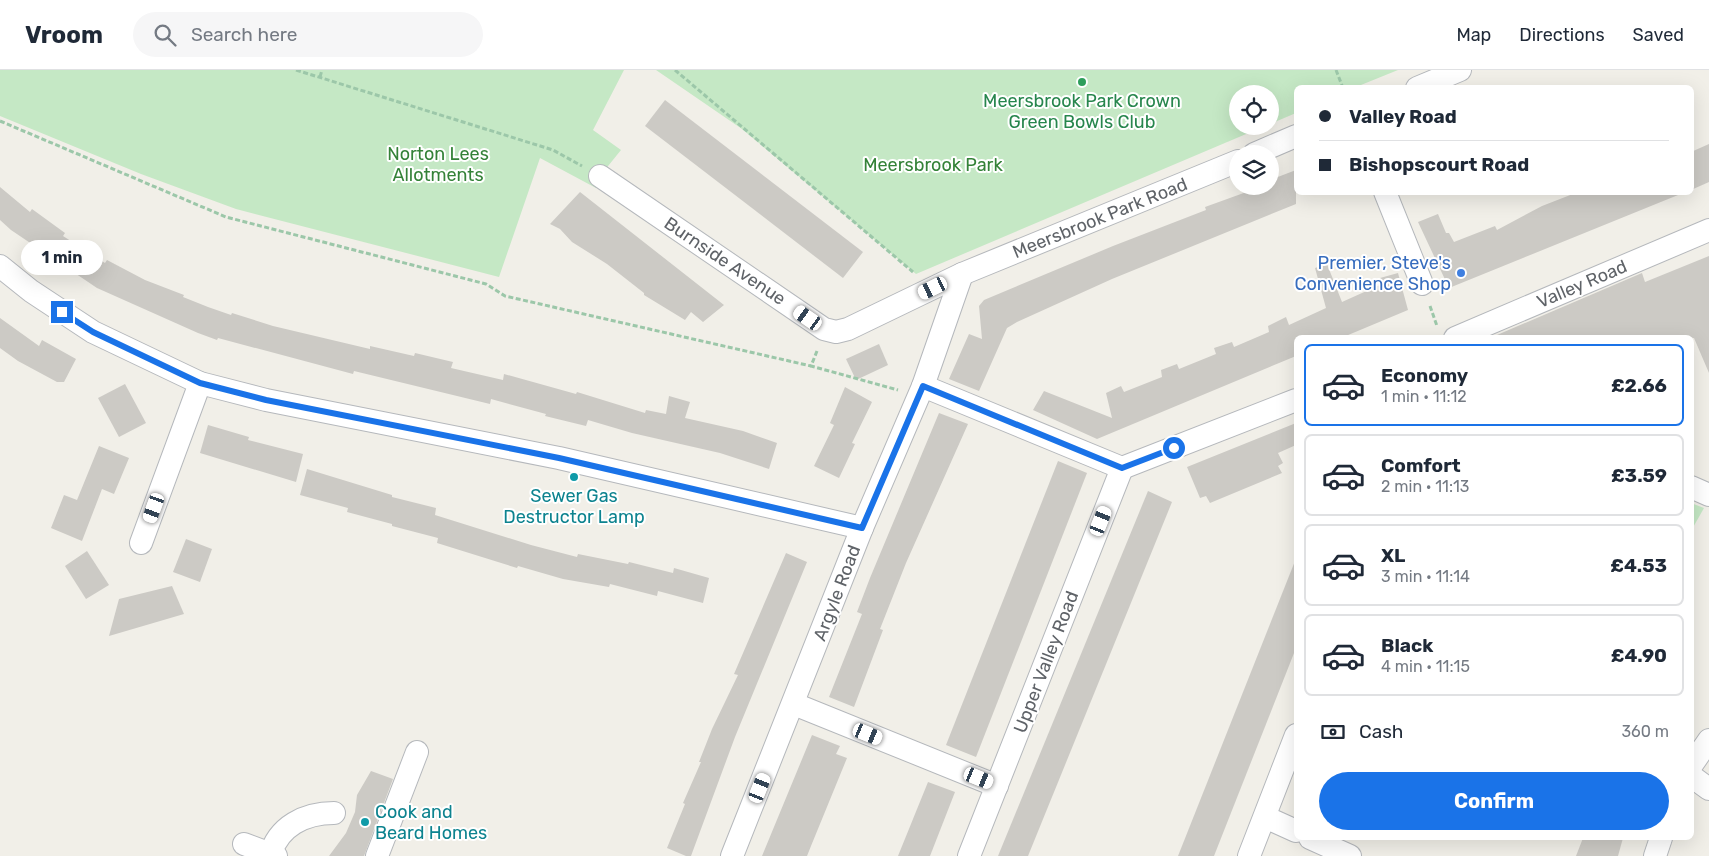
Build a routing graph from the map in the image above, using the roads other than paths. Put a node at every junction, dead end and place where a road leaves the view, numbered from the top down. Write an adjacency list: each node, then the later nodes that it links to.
1 (1460, 70): 2 (street)
2 (1424, 85)
3 (1294, 137): 4 (street)
4 (1275, 145)
5 (1229, 165): 10 (street, Meersbrook Park Road)
6 (600, 176): 10 (street, Burnside Avenue)
7 (1386, 195): 11 (street)
8 (1709, 230): 12 (street, Valley Road)
9 (0, 266): 13 (street)
10 (962, 274): 14 (street, Argyle Road)
11 (1422, 284)
12 (1447, 334)
13 (200, 383): 19 (street); 20 (street)
14 (923, 386): 16 (street); 19 (street, Argyle Road)
15 (1294, 401): 16 (street)
16 (1122, 468): 27 (street, Upper Valley Road)
17 (1694, 488): 18 (street)
18 (1709, 494)
19 (862, 528): 21 (street, Argyle Road)
20 (141, 543)
21 (794, 704): 27 (street); 37 (street, Argyle Road)
22 (1294, 740): 30 (street)
23 (1709, 740): 25 (street)
24 (416, 752): 36 (street)
25 (1694, 762)
26 (1694, 778): 28 (street)
27 (997, 786): 38 (street, Upper Valley Road)
28 (1709, 789)
29 (334, 813): 35 (street)
30 (1264, 817): 31 (street); 39 (street)
31 (1294, 830)
32 (1314, 840): 40 (street)
33 (1660, 840): 41 (street)
34 (244, 844): 35 (street)
35 (272, 855)
36 (377, 856)
37 (732, 856)
38 (969, 856)
39 (1249, 856)
40 (1350, 856)
41 (1655, 856)

